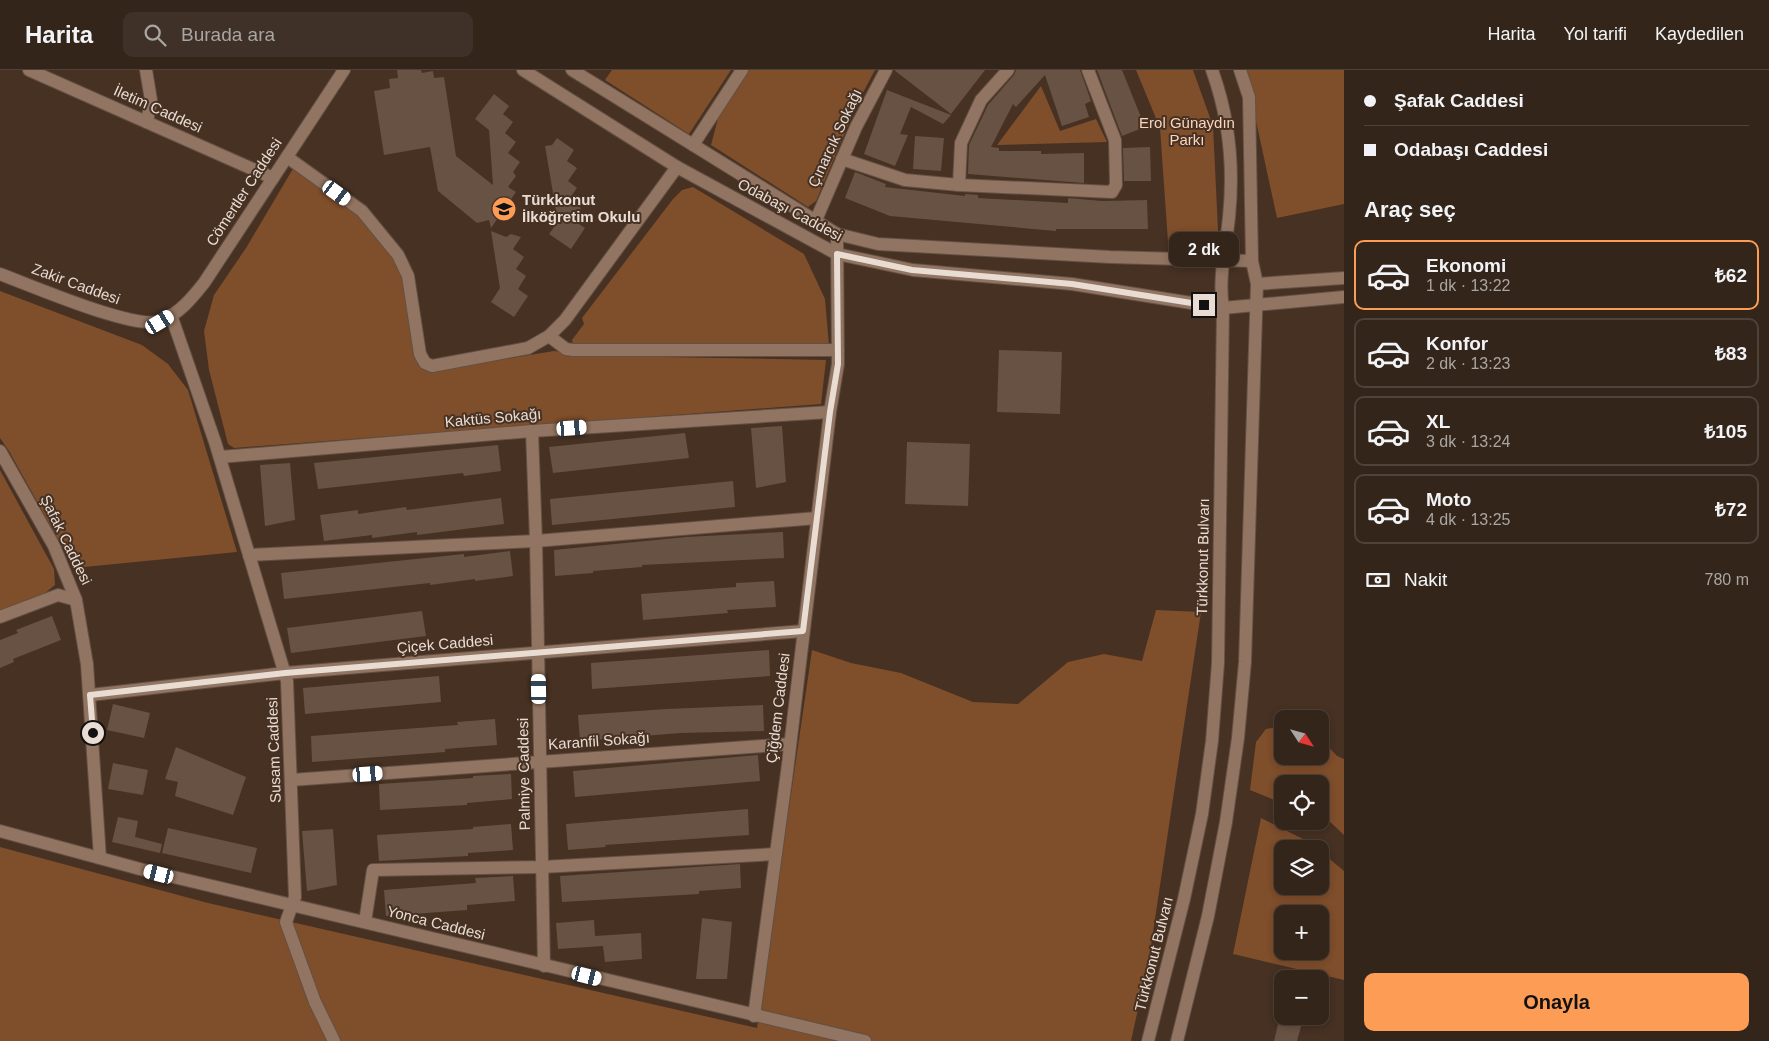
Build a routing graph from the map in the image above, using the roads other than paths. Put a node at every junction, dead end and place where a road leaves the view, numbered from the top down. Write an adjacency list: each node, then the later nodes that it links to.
1 (29, 70): 12 (street, İletim Caddesi)
2 (146, 70): 12 (street)
3 (523, 70): 16 (street, Odabaşı Caddesi)
4 (572, 70): 13 (street, Odabaşı Caddesi)
5 (742, 70): 13 (street)
6 (886, 70): 15 (street, Çınarcık Sokağı)
7 (1008, 70): 18 (street)
8 (1088, 70): 18 (street)
9 (1212, 70): 22 (street, Türkkonut Bulvarı)
10 (1240, 70): 23 (street)
11 (341, 73): 14 (street, Cömertler Caddesi)
12 (147, 122): 17 (street, İletim Caddesi)
13 (693, 145): 19 (street, Odabaşı Caddesi)
14 (287, 157): 17 (street, Cömertler Caddesi); 31 (street)
15 (842, 159): 18 (street); 19 (street, Çınarcık Sokağı)
16 (678, 166): 21 (street, Odabaşı Caddesi); 31 (street)
17 (273, 178): 30 (street, Cömertler Caddesi)
18 (959, 185)
19 (816, 220): 20 (street, Odabaşı Caddesi)
20 (837, 234): 21 (street, Çiğdem Caddesi); 22 (street, Odabaşı Caddesi)
21 (837, 254): 29 (street, Odabaşı Caddesi); 32 (street, Çiğdem Caddesi)
22 (1223, 259): 23 (street, Odabaşı Caddesi); 29 (street, Türkkonut Bulvarı)
23 (1252, 260): 26 (street)
24 (0, 274): 30 (street, Zakir Caddesi)
25 (1344, 278): 26 (street)
26 (1258, 284): 28 (street)
27 (1344, 297): 28 (street, Odabaşı Caddesi)
28 (1256, 304): 29 (street, Odabaşı Caddesi); 60 (street)
29 (1223, 308): 59 (street, Türkkonut Bulvarı)
30 (171, 315): 36 (street, Susam Caddesi)
31 (549, 336): 32 (street)
32 (838, 350): 33 (street, Çiğdem Caddesi)
33 (830, 412): 34 (street, Kaktüs Sokağı); 37 (street, Çiğdem Caddesi)
34 (532, 431): 36 (street, Kaktüs Sokağı); 38 (street, Palmiye Caddesi)
35 (0, 451): 40 (street, Şafak Caddesi)
36 (220, 457): 39 (street, Susam Caddesi)
37 (817, 518): 38 (street); 42 (street, Çiğdem Caddesi)
38 (536, 541): 39 (street); 43 (street, Palmiye Caddesi)
39 (249, 555): 44 (street, Susam Caddesi)
40 (76, 600): 41 (street); 45 (street, Şafak Caddesi)
41 (0, 617)
42 (803, 631): 43 (street, Çiçek Caddesi); 46 (street, Çiğdem Caddesi)
43 (538, 653): 44 (street, Çiçek Caddesi); 47 (street, Palmiye Caddesi)
44 (285, 673): 45 (street, Çiçek Caddesi); 48 (street, Susam Caddesi)
45 (90, 695): 51 (street, Şafak Caddesi)
46 (790, 744): 47 (street, Karanfil Sokağı); 50 (street, Çiğdem Caddesi)
47 (540, 762): 48 (street, Karanfil Sokağı); 52 (street, Palmiye Caddesi)
48 (291, 780): 53 (street, Susam Caddesi)
49 (0, 832): 51 (street, Yonca Caddesi)
50 (776, 854): 52 (street); 56 (street, Çiğdem Caddesi)
51 (100, 858): 53 (street, Yonca Caddesi)
52 (542, 867): 54 (street); 55 (street, Palmiye Caddesi)
53 (292, 906): 54 (street, Yonca Caddesi); 57 (street, Susam Caddesi)
54 (365, 922): 55 (street, Yonca Caddesi)
55 (544, 966): 56 (street, Yonca Caddesi)
56 (754, 1016): 58 (street, Yonca Caddesi)
57 (334, 1041)
58 (865, 1041)
59 (1148, 1041)
60 (1177, 1041)

